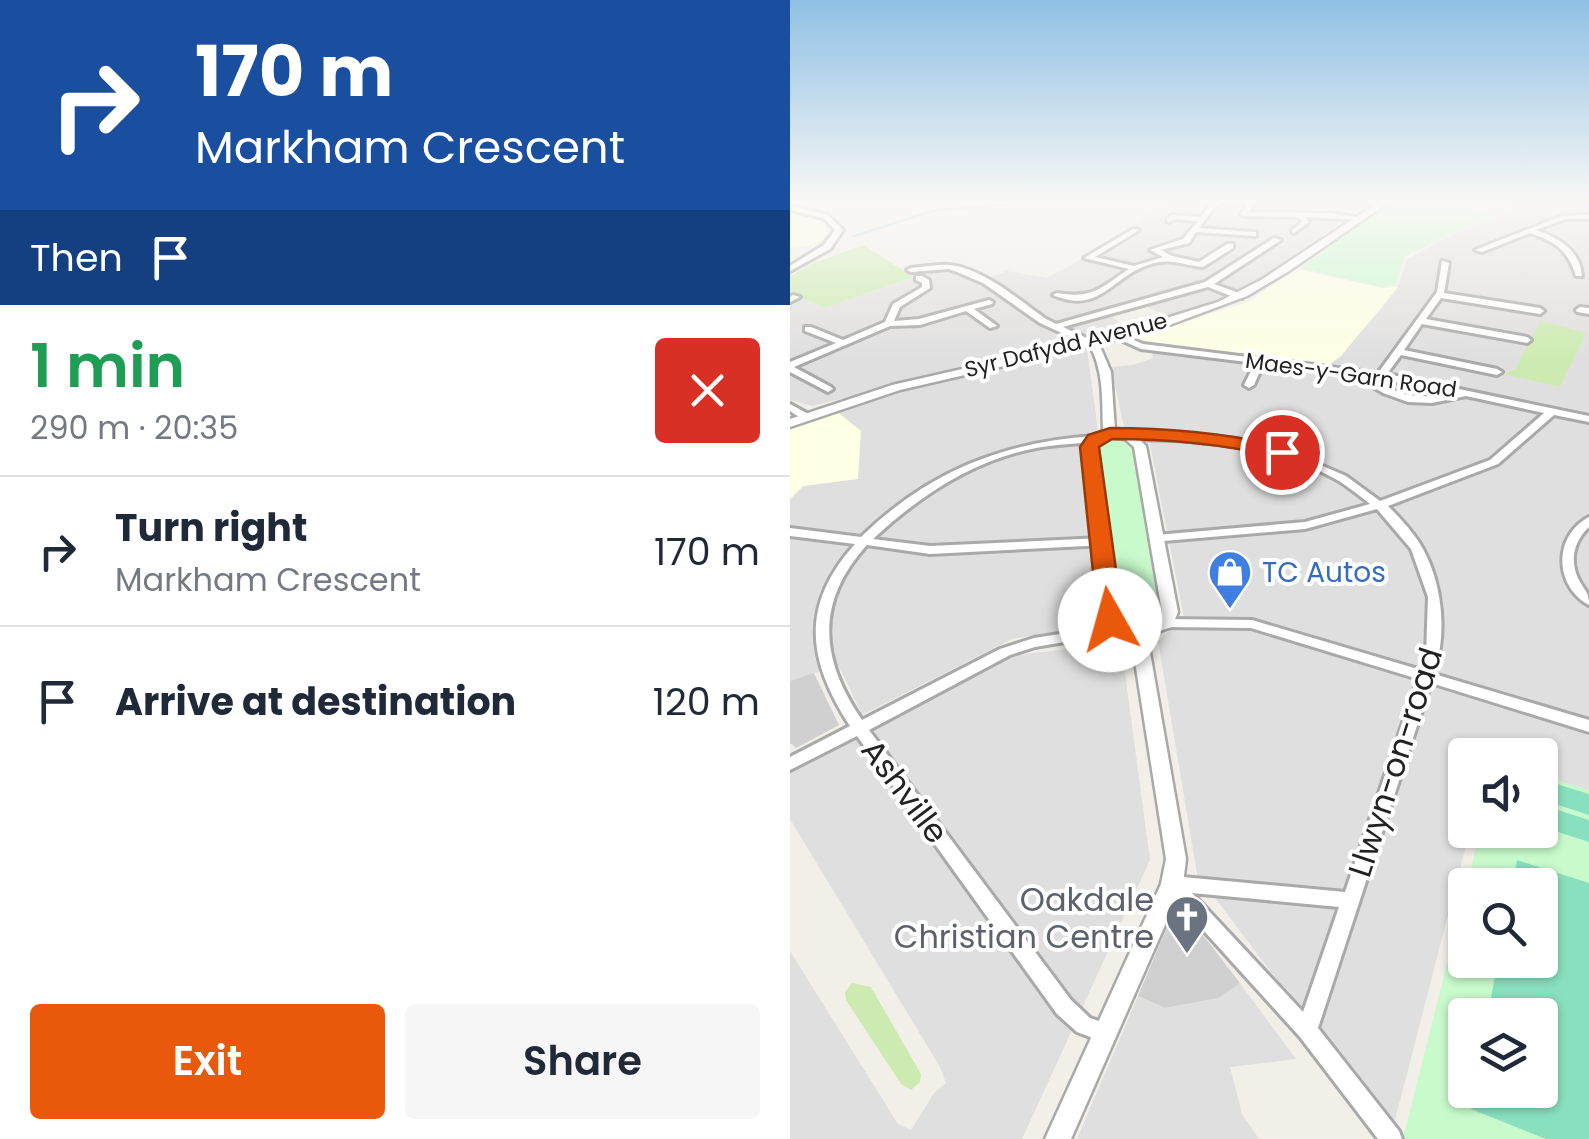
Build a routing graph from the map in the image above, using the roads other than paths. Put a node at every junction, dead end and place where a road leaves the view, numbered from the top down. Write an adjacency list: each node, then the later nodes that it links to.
1 (818, 253): 12 (street)
2 (1097, 253): 11 (street)
3 (1160, 253): 8 (street)
4 (1219, 253): 10 (street)
5 (1256, 253): 17 (street)
6 (1307, 253): 20 (street, Syr Dafydd Avenue)
7 (1572, 253): 15 (street)
8 (1170, 258): 10 (street); 11 (street)
9 (1445, 263): 19 (street)
10 (1200, 265): 14 (street)
11 (1134, 268): 18 (street)
12 (790, 269)
13 (911, 270): 29 (street)
14 (1190, 272)
15 (1578, 274)
16 (919, 278): 23 (street)
17 (1208, 284): 20 (street); 29 (street)
18 (1058, 294)
19 (1438, 294): 25 (street); 26 (street)
20 (1239, 296): 31 (street, Syr Dafydd Avenue)
21 (883, 301): 23 (street)
22 (989, 302): 24 (street)
23 (900, 304): 27 (street)
24 (967, 308): 27 (street); 28 (street)
25 (1540, 311)
26 (1420, 321): 32 (street); 35 (street)
27 (889, 324): 34 (street)
28 (993, 326)
29 (1056, 326): 33 (street)
30 (808, 329): 34 (street)
31 (1114, 335): 33 (street, Syr Dafydd Avenue); 36 (street, Maes-y-Garn Road)
32 (1528, 340)
33 (1090, 342): 46 (street, Syr Dafydd Avenue); 49 (street)
34 (844, 344): 37 (street)
35 (1399, 352): 38 (street); 40 (street)
36 (1260, 361): 39 (street, Maes-y-Garn Road); 41 (street)
37 (790, 367): 42 (street)
38 (1497, 372)
39 (1358, 374): 40 (street, Maes-y-Garn Road); 43 (street)
40 (1381, 376): 43 (street, Maes-y-Garn Road)
41 (1249, 385)
42 (828, 389)
43 (1474, 392): 45 (street, Maes-y-Garn Road)
44 (790, 408): 46 (street)
45 (1553, 410): 47 (street, Maes-y-Garn Road); 51 (street)
46 (806, 416): 48 (street, Syr Dafydd Avenue)
47 (1589, 419)
48 (790, 423)
49 (1102, 436): 50 (street); 55 (street); 56 (street, Ashville)
50 (1129, 436): 51 (street, Llwyn-on-road); 54 (street)
51 (1379, 505): 54 (street); 60 (street, Llwyn-on-road)
52 (1589, 521): 57 (street)
53 (790, 532): 56 (street)
54 (1156, 539): 58 (street)
55 (1102, 542): 56 (street); 59 (street)
56 (862, 544): 62 (street, Ashville)
57 (1589, 601)
58 (1166, 623): 59 (street); 60 (street)
59 (1128, 630): 62 (street); 64 (street)
60 (1426, 677): 61 (street); 65 (street, Llwyn-on-road)
61 (1589, 726)
62 (858, 728): 63 (street); 67 (street, Ashville)
63 (790, 764)
64 (1172, 884): 65 (street); 66 (street); 67 (street)
65 (1350, 900): 66 (street, Llwyn-on-road)
66 (1307, 1030): 69 (street)
67 (1106, 1033): 68 (street)
68 (1058, 1139)
69 (1392, 1139)

